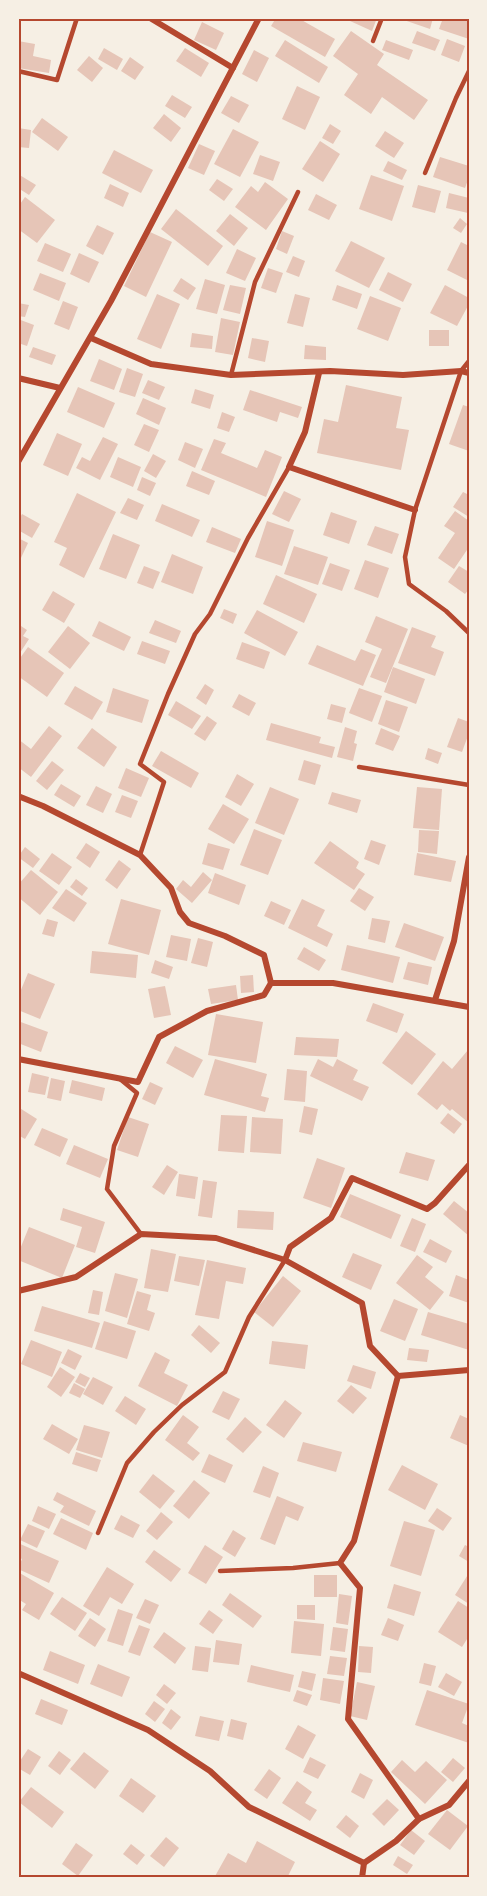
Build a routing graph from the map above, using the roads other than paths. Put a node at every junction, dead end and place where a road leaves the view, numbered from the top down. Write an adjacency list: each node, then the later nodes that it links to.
1 (77, 18): 7 (lane)
2 (150, 18): 6 (street)
3 (259, 18): 6 (street)
4 (382, 18): 5 (lane)
5 (373, 41)
6 (233, 68): 11 (street)
7 (18, 71)
8 (469, 71): 9 (lane)
9 (425, 173)
10 (298, 192): 16 (lane)
11 (90, 338): 16 (street); 18 (street)
12 (469, 362): 13 (lane)
13 (461, 371): 14 (street); 15 (street); 21 (lane)
14 (319, 373): 16 (street); 20 (street)
15 (469, 373)
16 (231, 375)
17 (18, 378): 18 (street)
18 (60, 388): 19 (street)
19 (18, 462)
20 (289, 467): 21 (street); 26 (lane)
21 (415, 510): 22 (lane)
22 (469, 633)
23 (358, 767): 24 (lane)
24 (469, 785)
25 (18, 796): 26 (street)
26 (140, 855): 28 (street)
27 (469, 857): 29 (street)
28 (271, 984): 29 (street); 32 (street)
29 (435, 1000): 30 (street)
30 (469, 1007)
31 (18, 1059): 32 (street)
32 (118, 1077): 34 (lane)
33 (469, 1165): 35 (street)
34 (141, 1234): 35 (street); 36 (street)
35 (285, 1260): 38 (street); 39 (lane)
36 (18, 1291)
37 (469, 1370): 38 (street)
38 (398, 1376): 40 (street)
39 (98, 1533)
40 (340, 1563): 41 (lane); 44 (street)
41 (220, 1571)
42 (19, 1675): 45 (street)
43 (469, 1781): 44 (street)
44 (419, 1819): 45 (street)
45 (364, 1863): 46 (street)
46 (362, 1878)

